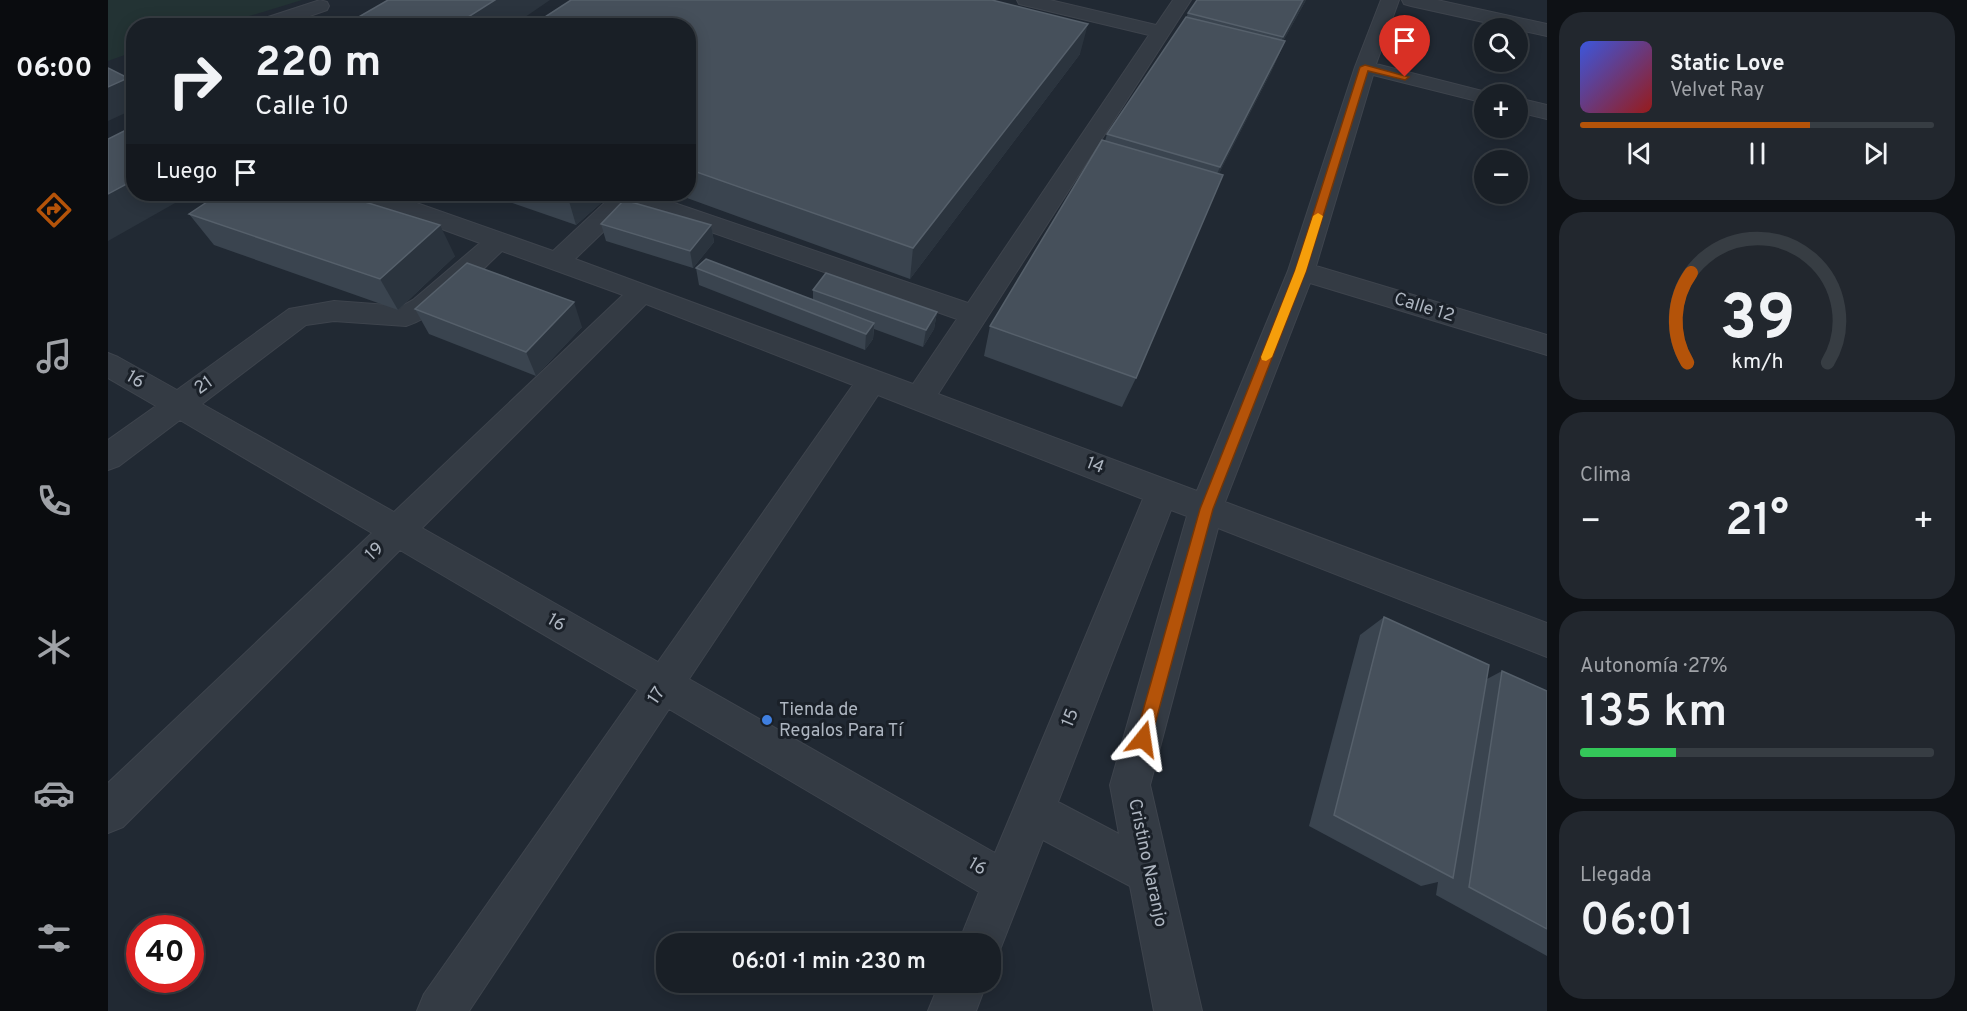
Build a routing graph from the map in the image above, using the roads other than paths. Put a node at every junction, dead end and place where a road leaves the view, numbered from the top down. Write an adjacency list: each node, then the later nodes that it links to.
1 (1026, 0): 8 (street)
2 (1182, 0): 8 (street)
3 (1390, 0): 9 (street, Cristino Naranjo)
4 (1411, 0): 7 (street)
5 (320, 6): 6 (street)
6 (284, 18)
7 (1547, 30)
8 (1161, 32): 20 (street)
9 (1365, 67): 10 (street); 18 (street, Cristino Naranjo)
10 (1474, 94)
11 (1528, 107): 12 (street)
12 (1547, 112)
13 (389, 201): 16 (street, 14)
14 (620, 201): 17 (street)
15 (648, 201): 20 (street)
16 (499, 240): 17 (street, 14); 25 (street, 21)
17 (556, 261): 19 (street, 14)
18 (1300, 271): 21 (street, Calle 12); 28 (street, Cristino Naranjo)
19 (642, 292): 23 (street, 14); 29 (street, 19)
20 (974, 315): 24 (street)
21 (1547, 345)
22 (108, 364): 25 (street, 16)
23 (872, 380): 24 (street, 14); 31 (street, 17)
24 (919, 399): 27 (street, 14)
25 (179, 405): 26 (street, 21); 29 (street, 16)
26 (108, 457)
27 (1162, 492): 28 (street, 14); 33 (street, 15)
28 (1206, 509): 30 (street, 14); 34 (street, Cristino Naranjo)
29 (397, 531): 31 (street, 16); 32 (street, 19)
30 (1547, 640)
31 (664, 686): 35 (street, 16); 38 (street, 17)
32 (108, 812)
33 (1033, 812): 34 (street); 35 (street, 15)
34 (1149, 873): 40 (street, Cristino Naranjo)
35 (1004, 882): 36 (street, 15)
36 (984, 933)
37 (959, 993): 39 (street)
38 (441, 1011)
39 (952, 1011)
40 (1178, 1011)

